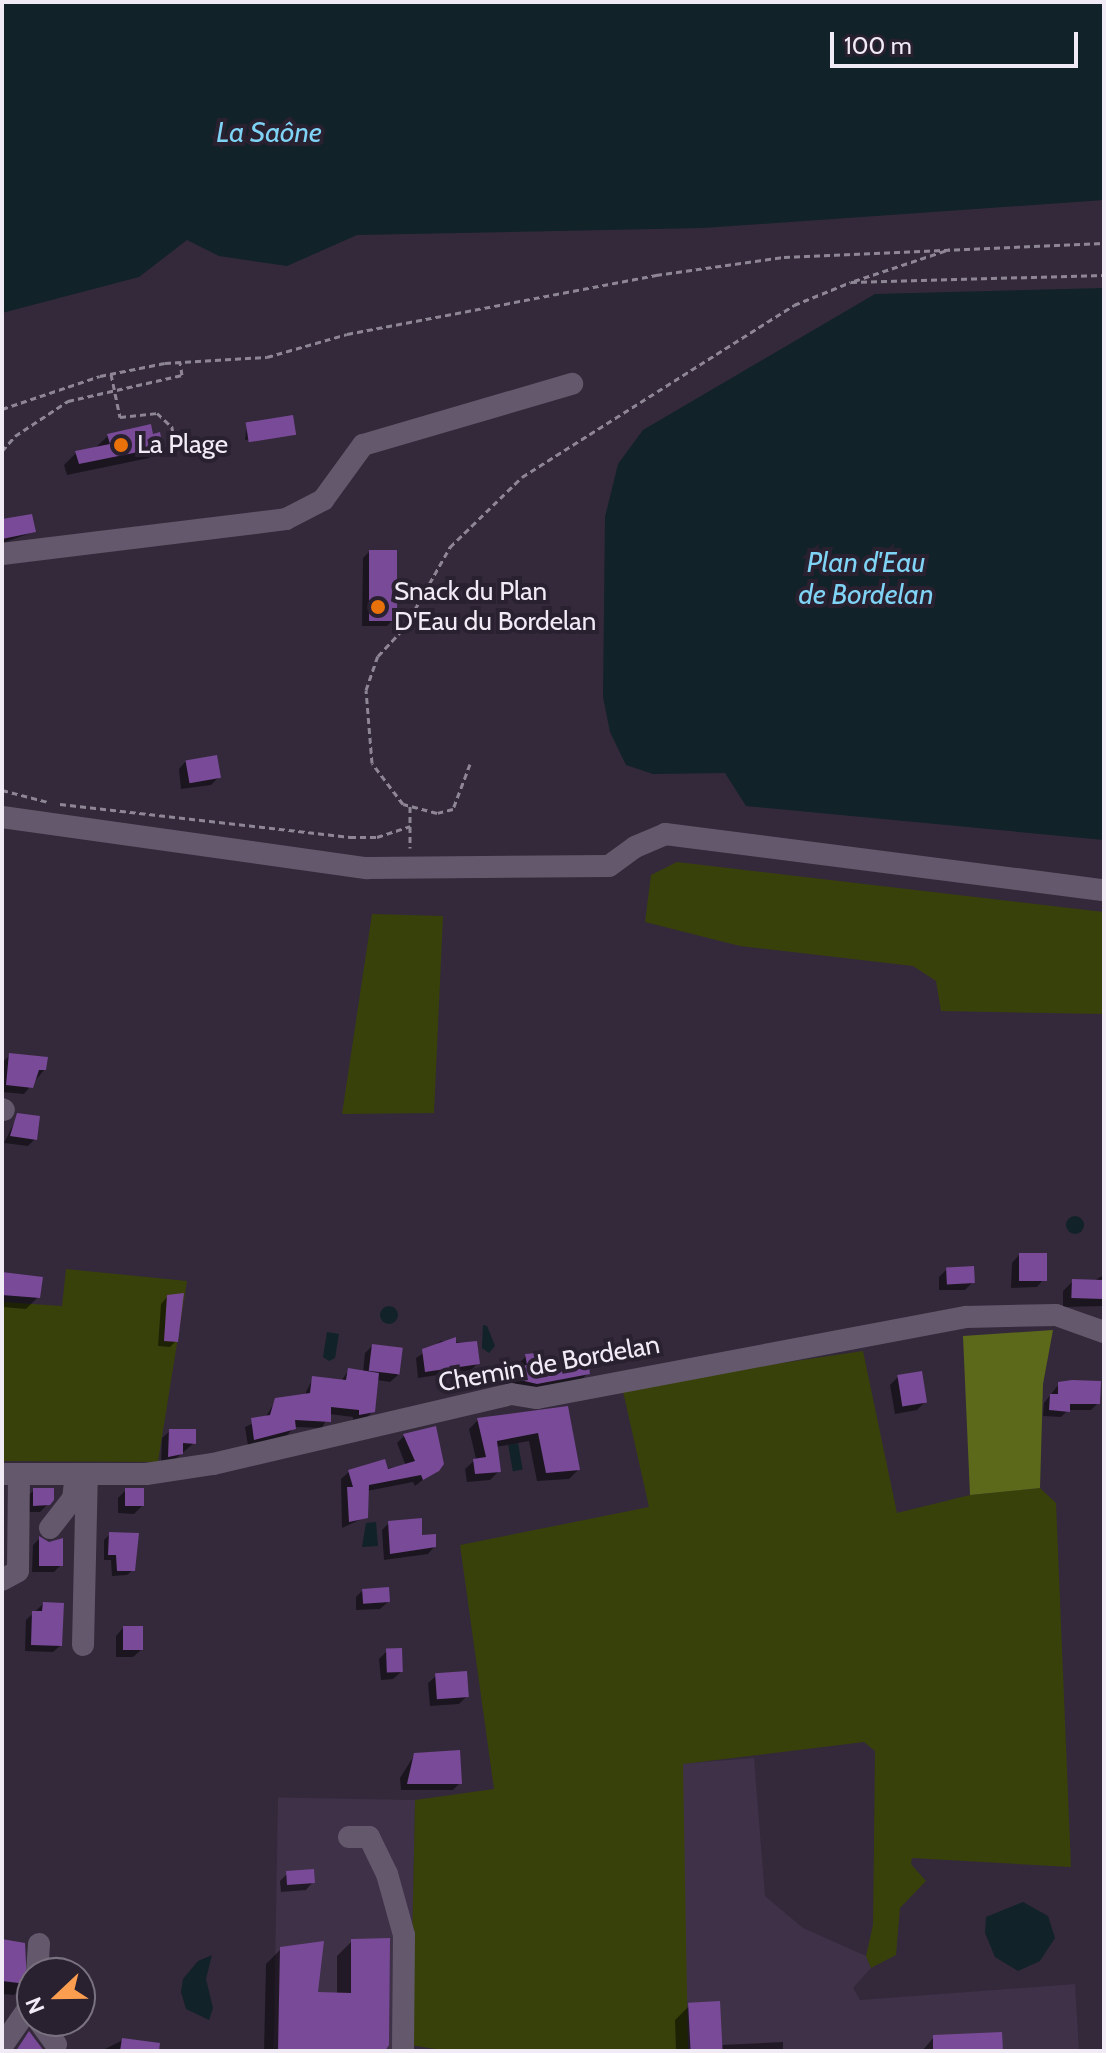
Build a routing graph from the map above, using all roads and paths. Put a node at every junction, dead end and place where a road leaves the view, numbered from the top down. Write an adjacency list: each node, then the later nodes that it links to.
1 (1104, 243): 2 (path)
2 (953, 248): 4 (path); 5 (path)
3 (1104, 275): 4 (path)
4 (851, 282): 15 (path)
5 (180, 362): 6 (path); 8 (path)
6 (111, 374): 8 (path); 9 (path)
7 (572, 384): 12 (street)
8 (114, 387): 10 (path); 11 (path)
9 (2, 409)
10 (2, 451)
11 (175, 454)
12 (2, 554)
13 (470, 764): 15 (path)
14 (2, 790): 17 (path)
15 (410, 806): 17 (path)
16 (2, 817): 18 (street)
17 (410, 826): 18 (path)
18 (411, 868): 19 (street)
19 (1104, 890)
20 (1104, 1332): 22 (street, Chemin de Bordelan)
21 (10, 1474): 22 (street, Chemin de Bordelan); 24 (street)
22 (82, 1474): 23 (street); 25 (street)
23 (50, 1528)
24 (2, 1580)
25 (83, 1645)
26 (349, 1837): 33 (street)
27 (39, 1944): 28 (street)
28 (38, 1957)
29 (16, 2031): 32 (street)
30 (50, 2037): 31 (street)
31 (56, 2044)
32 (2, 2046)
33 (403, 2051)

